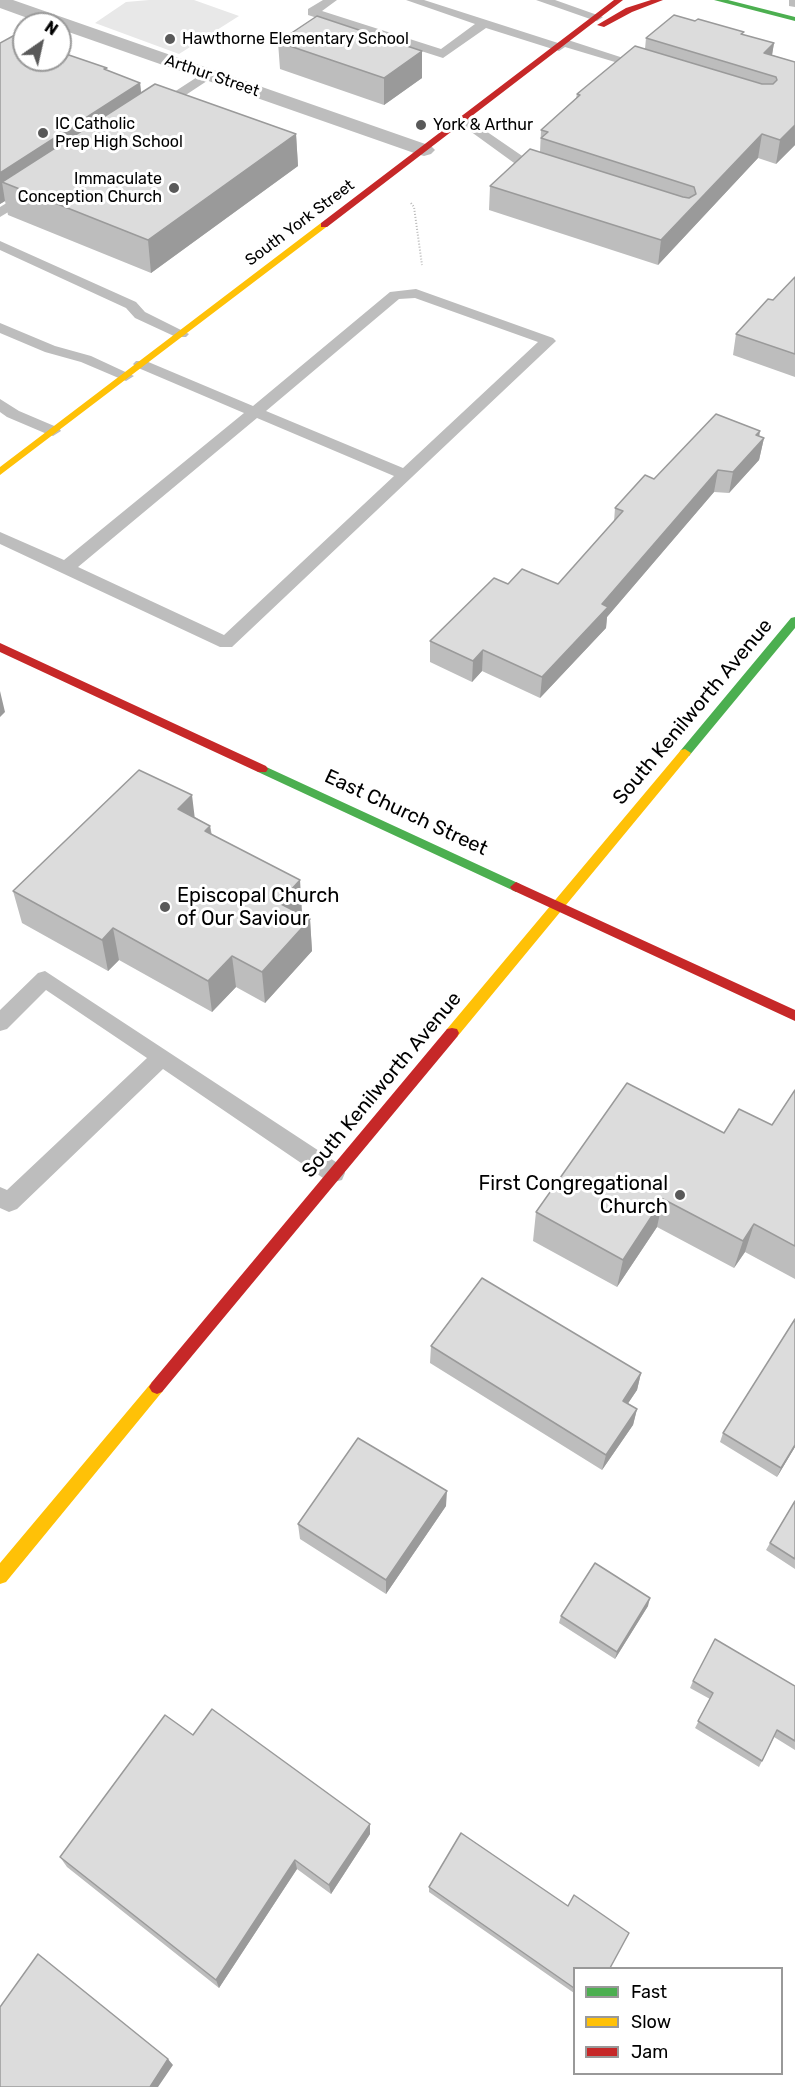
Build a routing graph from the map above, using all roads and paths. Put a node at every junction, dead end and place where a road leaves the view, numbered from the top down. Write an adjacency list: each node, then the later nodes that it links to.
1 (331, 0): 11 (lane)
2 (412, 0): 11 (lane)
3 (542, 0): 9 (lane)
4 (619, 0): 9 (street, South York Street)
5 (659, 0): 13 (street)
6 (717, 0): 10 (street)
7 (0, 2): 8 (street, Arthur Street)
8 (25, 12)
9 (597, 17): 13 (street, South York Street)
10 (795, 19)
11 (484, 23): 13 (lane)
12 (72, 31): 15 (street, Arthur Street)
13 (563, 44): 14 (lane); 17 (street, South York Street)
14 (661, 72)
15 (208, 74): 16 (lane); 18 (street, Arthur Street)
16 (148, 114)
17 (464, 120): 18 (street, South York Street); 19 (lane)
18 (424, 150): 26 (street, South York Street)
19 (560, 176)
20 (40, 186): 22 (lane)
21 (405, 199): 24 (path)
22 (0, 213)
23 (0, 245): 26 (lane)
24 (424, 267)
25 (0, 327): 28 (lane)
26 (182, 334): 27 (street, South York Street)
27 (141, 364): 28 (street, South York Street); 30 (lane)
28 (126, 376): 31 (street, South York Street)
29 (0, 404): 31 (lane)
30 (255, 412): 33 (lane); 33 (lane); 35 (lane)
31 (52, 431): 32 (street, South York Street)
32 (0, 472)
33 (405, 475): 35 (lane)
34 (0, 537): 35 (lane)
35 (66, 568)
36 (795, 621): 38 (street, South Kenilworth Avenue)
37 (0, 647): 38 (street, East Church Street)
38 (557, 904): 39 (street, East Church Street); 42 (street, South Kenilworth Avenue)
39 (795, 1016)
40 (0, 1023): 41 (lane)
41 (161, 1058): 42 (lane); 43 (lane)
42 (334, 1173): 44 (street, South Kenilworth Avenue)
43 (0, 1197)
44 (0, 1575)

